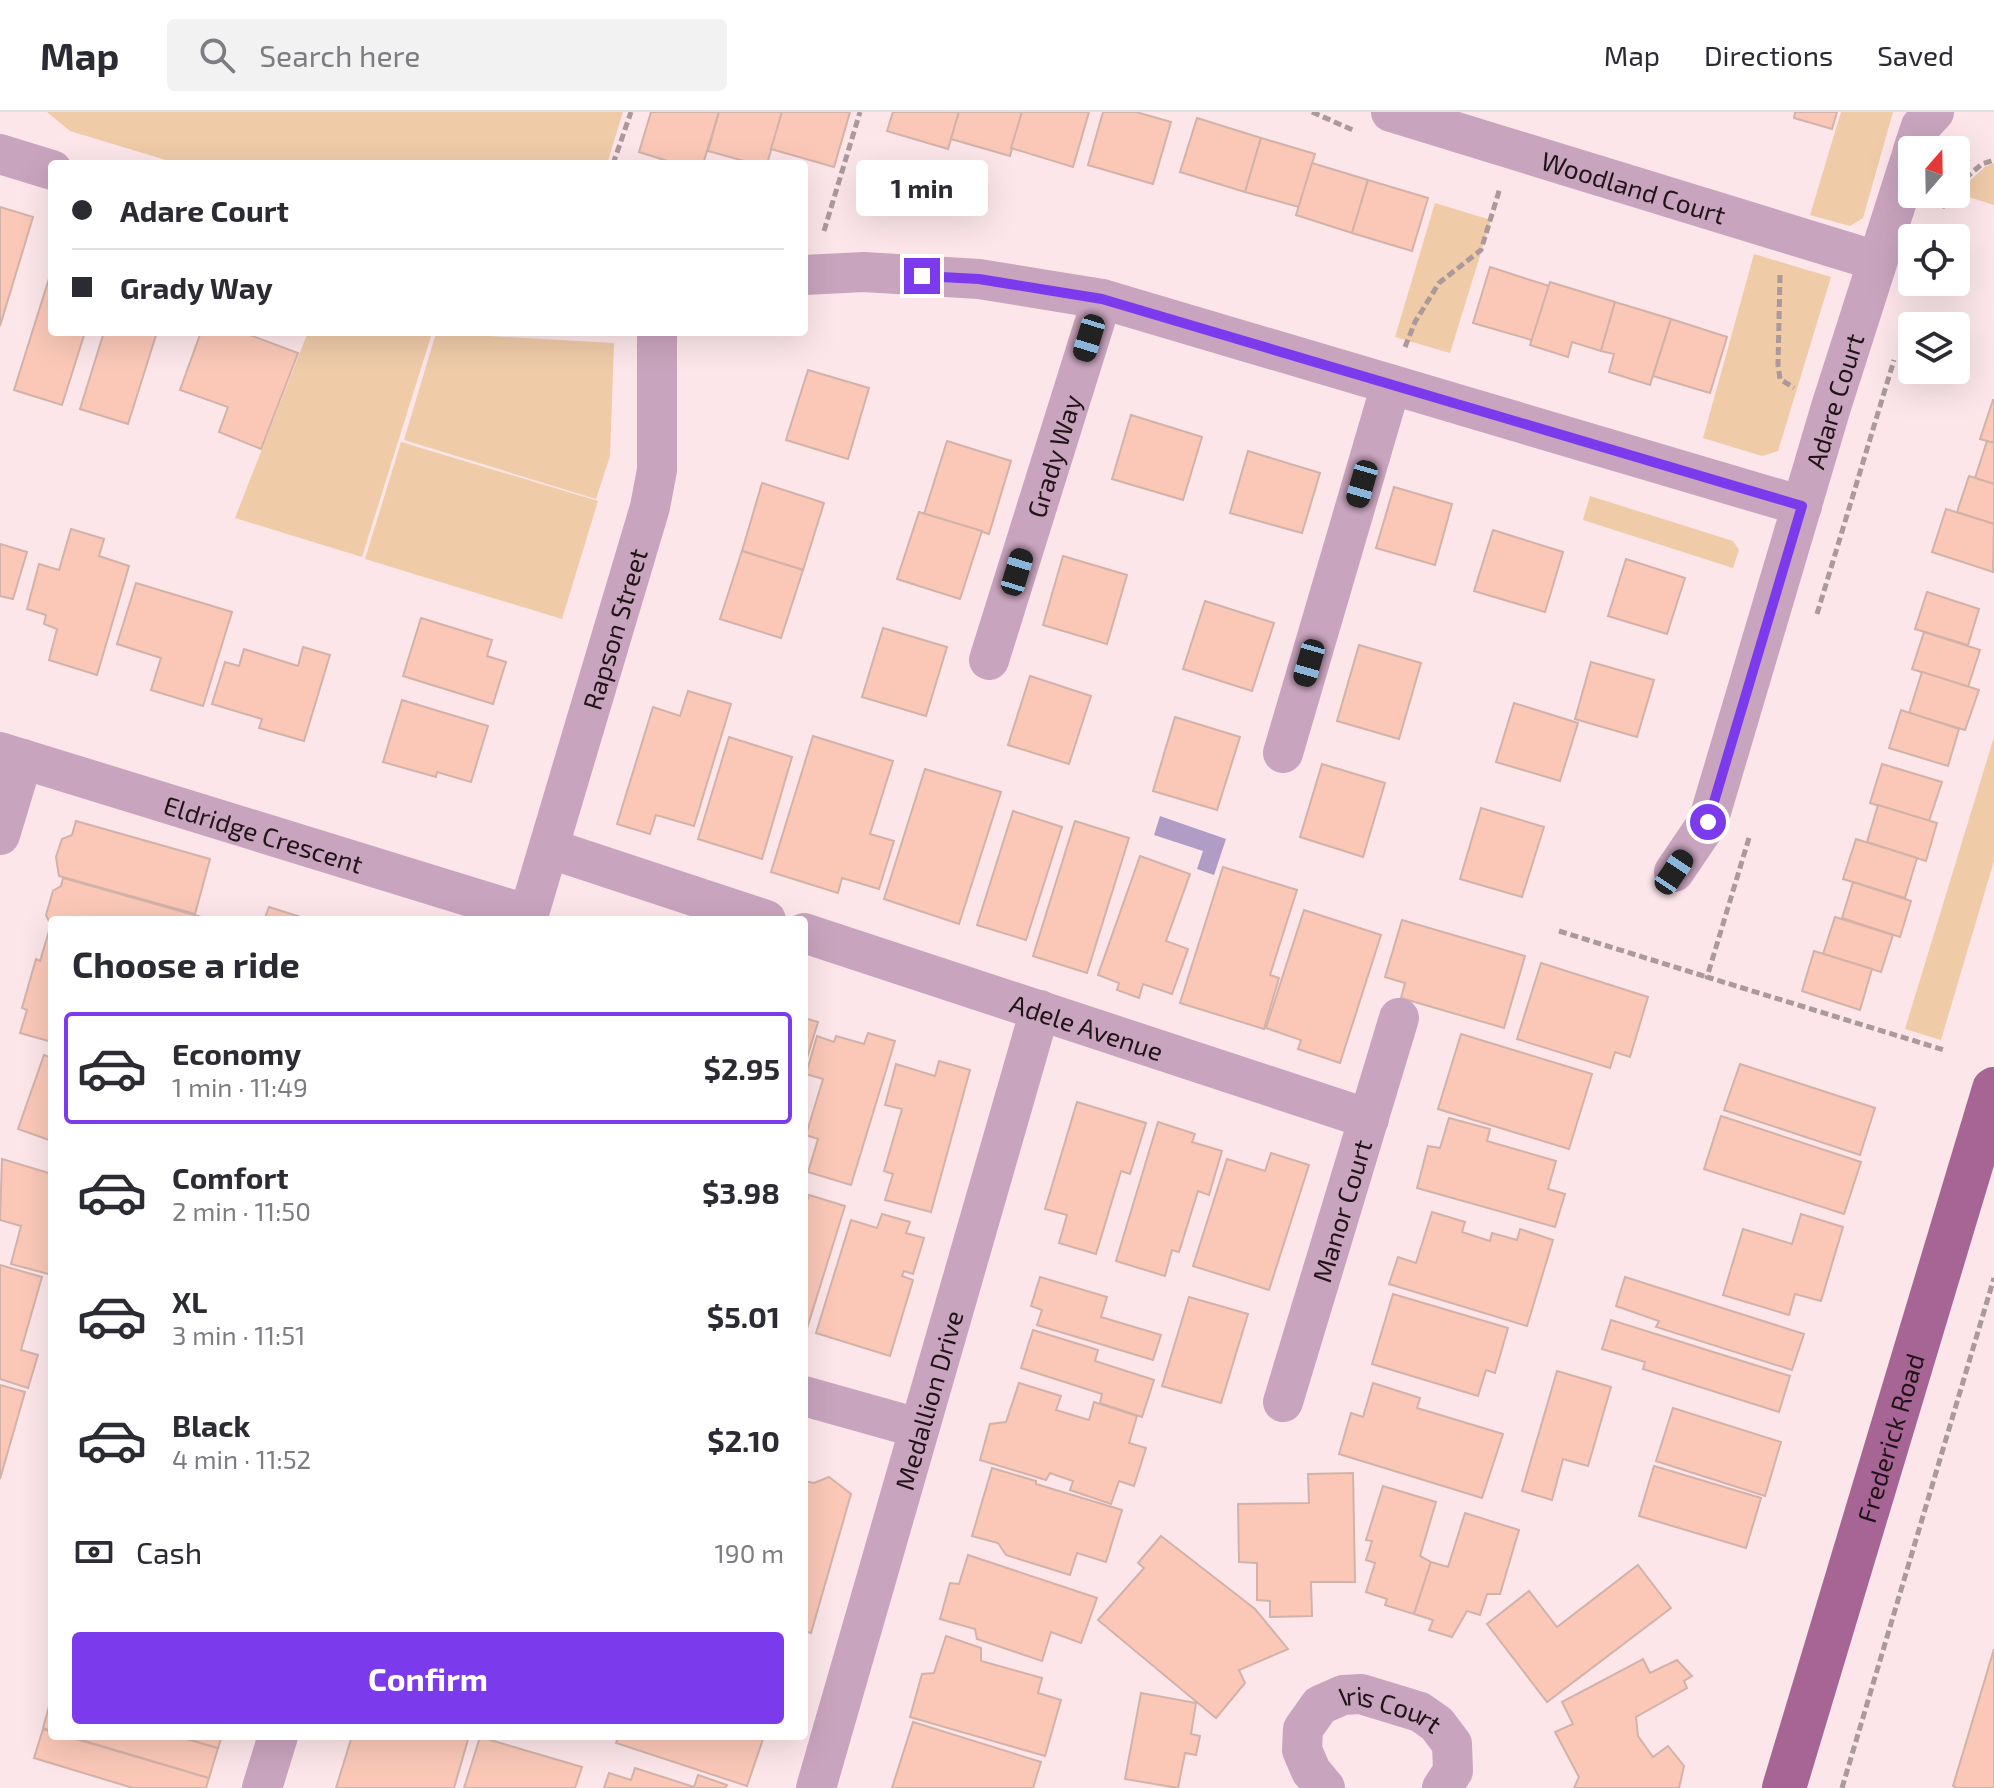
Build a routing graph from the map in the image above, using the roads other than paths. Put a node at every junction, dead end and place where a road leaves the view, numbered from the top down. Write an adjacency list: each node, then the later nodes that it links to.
1 (1391, 112): 8 (street, Woodland Court)
2 (1934, 112): 3 (street, Adare Court)
3 (1918, 136)
4 (0, 154): 5 (street)
5 (48, 169)
6 (1898, 197): 8 (street, Adare Court)
7 (813, 258): 9 (street)
8 (1877, 261): 12 (street, Adare Court)
9 (1102, 299): 11 (street); 13 (street, Grady Way)
10 (657, 336): 17 (street, Rapson Street)
11 (1391, 385): 12 (street); 14 (street)
12 (1802, 506): 18 (street, Adare Court)
13 (989, 660)
14 (1283, 753)
15 (12, 756): 16 (street); 19 (street, Eldridge Crescent)
16 (0, 835)
17 (551, 849): 20 (street, Rapson Street); 21 (street)
18 (1674, 872)
19 (525, 916)
20 (528, 916)
21 (754, 916)
22 (808, 934): 23 (street, Adele Avenue)
23 (1040, 1010): 26 (street, Adele Avenue); 29 (street, Medallion Drive)
24 (1399, 1018): 26 (street, Manor Court)
25 (1994, 1089): 35 (main road, Frederick Road)
26 (1369, 1119): 28 (street, Manor Court)
27 (808, 1397): 29 (street)
28 (1283, 1402)
29 (918, 1428): 32 (street, Medallion Drive)
30 (277, 1740): 31 (street)
31 (262, 1788)
32 (816, 1788)
33 (1325, 1788): 34 (street, Iris Court)
34 (1442, 1788)
35 (1784, 1788)

